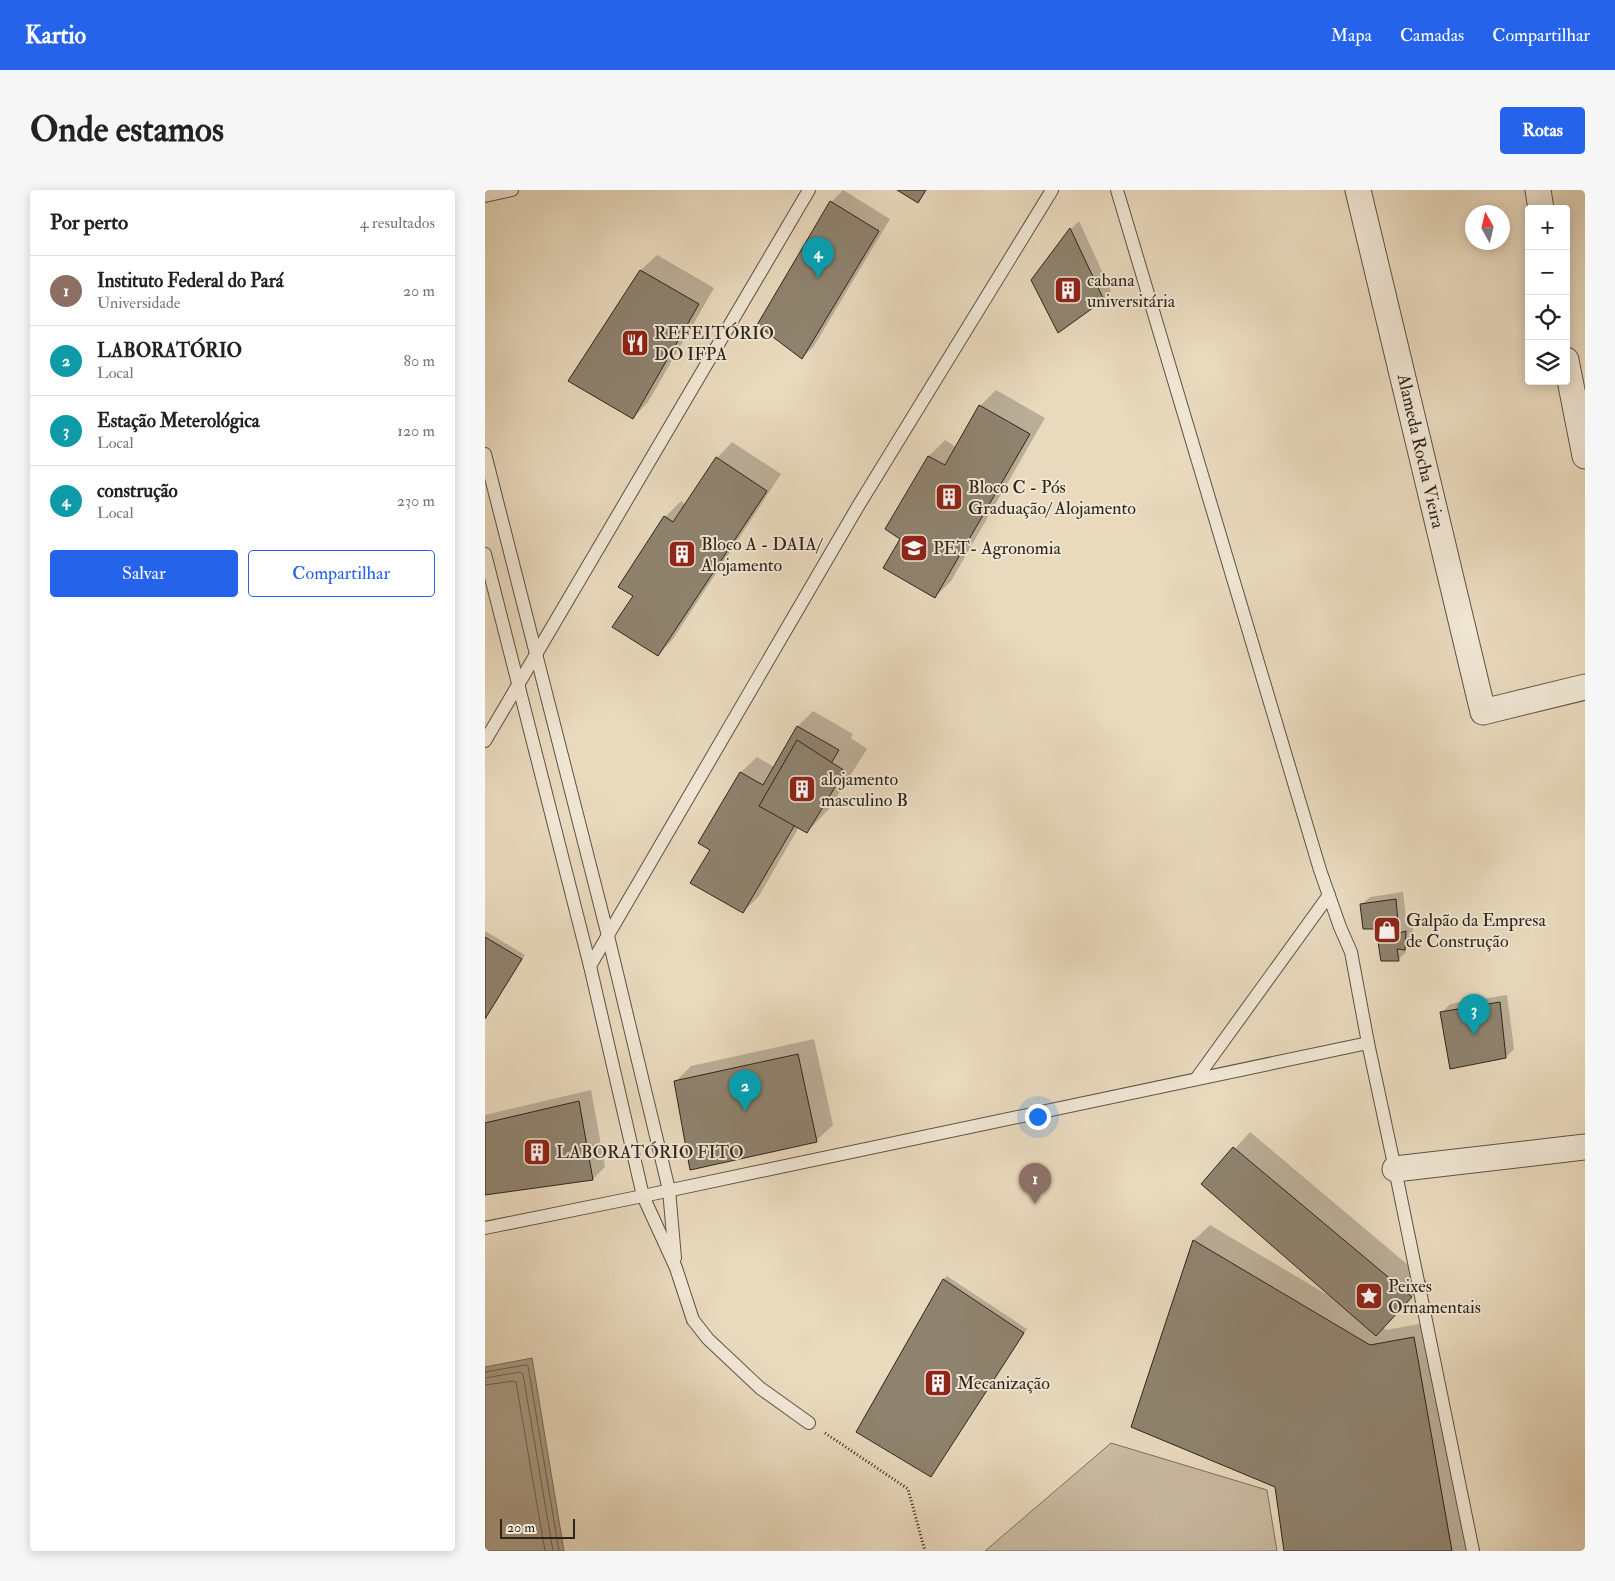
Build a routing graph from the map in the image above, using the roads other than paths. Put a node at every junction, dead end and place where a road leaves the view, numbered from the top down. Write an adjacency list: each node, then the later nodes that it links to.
1 (512, 190): 7 (lane)
2 (809, 190): 13 (lane)
3 (1052, 190): 18 (lane)
4 (1117, 190): 17 (lane)
5 (1358, 190): 15 (street, Alameda Rocha Vieira)
6 (1538, 190): 8 (street)
7 (485, 196)
8 (1540, 205)
9 (1570, 380): 11 (street)
10 (485, 454): 13 (lane)
11 (1585, 456)
12 (485, 554): 14 (lane)
13 (536, 653): 14 (lane); 18 (lane)
14 (518, 686): 16 (lane); 19 (lane)
15 (1585, 687)
16 (485, 741)
17 (1329, 895): 20 (lane); 21 (lane)
18 (608, 936): 19 (lane); 24 (lane)
19 (590, 966): 25 (lane)
20 (1368, 1043): 21 (lane); 23 (lane)
21 (1196, 1079): 24 (lane)
22 (1585, 1147): 23 (street)
23 (1395, 1169): 29 (lane)
24 (669, 1190): 25 (lane); 27 (lane)
25 (643, 1196): 26 (lane); 27 (lane)
26 (485, 1228)
27 (676, 1268): 28 (lane)
28 (809, 1423)
29 (1473, 1551)

